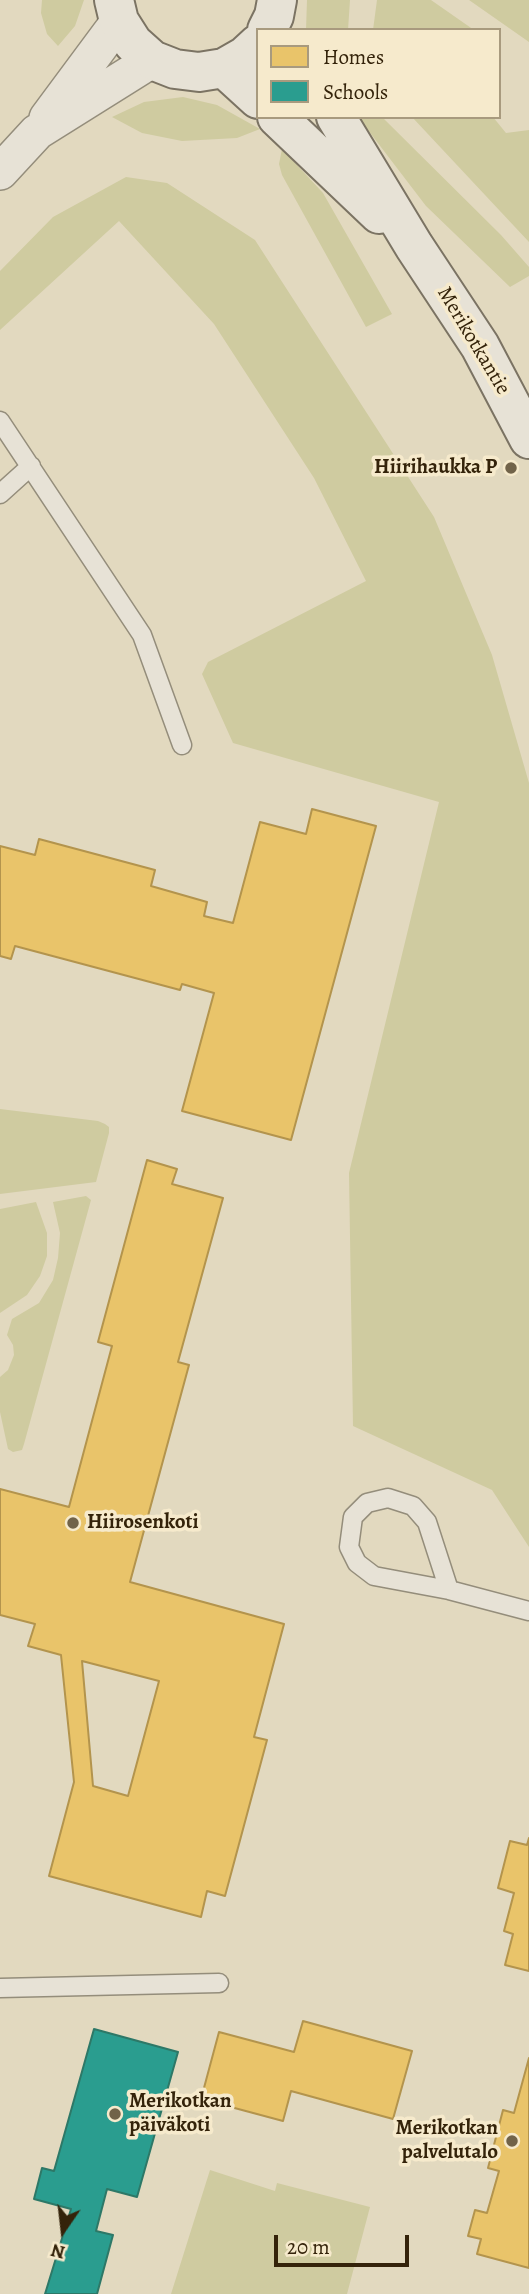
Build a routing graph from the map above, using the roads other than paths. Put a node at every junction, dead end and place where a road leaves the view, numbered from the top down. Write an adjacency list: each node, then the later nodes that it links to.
1 (117, 10): 3 (street); 8 (street)
2 (256, 44): 4 (street)
3 (152, 60): 4 (street); 8 (street)
4 (224, 68): 5 (street)
5 (256, 97)
6 (279, 119): 10 (street, Merikotkantie)
7 (337, 119): 10 (street, Merikotkantie)
8 (37, 132): 9 (street)
9 (0, 172)
10 (414, 246): 12 (street, Merikotkantie)
11 (0, 421): 13 (lane)
12 (529, 439)
13 (31, 467): 14 (lane); 15 (lane)
14 (0, 494)
15 (182, 745)
16 (449, 1590): 16 (lane); 17 (lane)
17 (529, 1611)
18 (219, 1983): 19 (lane)
19 (0, 1988)

